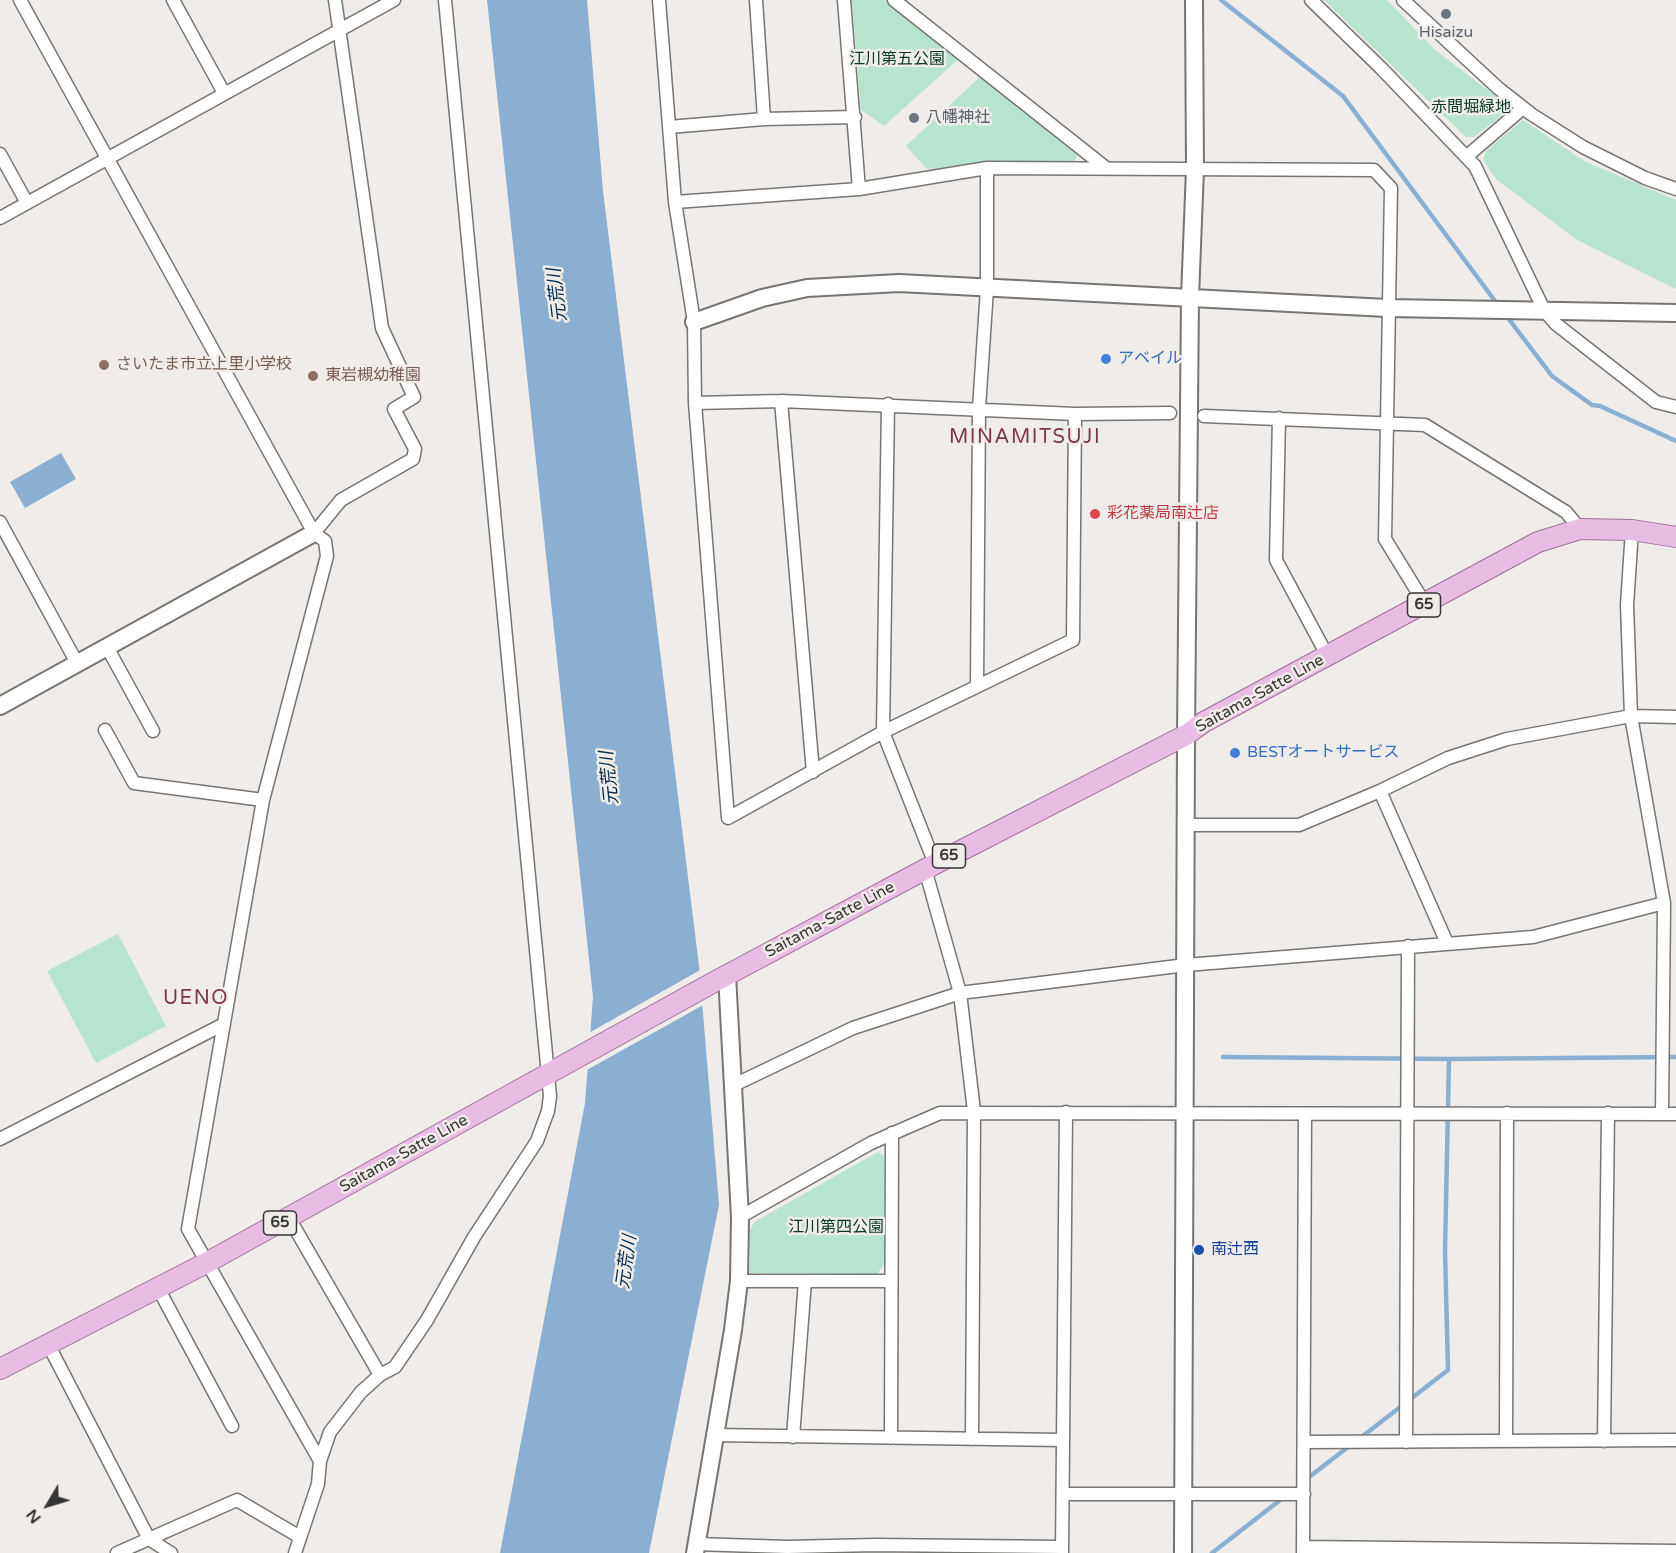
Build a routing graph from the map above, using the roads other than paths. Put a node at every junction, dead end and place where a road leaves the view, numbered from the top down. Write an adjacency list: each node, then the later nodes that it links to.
1 (20, 0): 21 (street)
2 (173, 0): 14 (street)
3 (335, 0): 13 (street)
4 (394, 0): 13 (street)
5 (445, 0): 75 (street)
6 (659, 0): 18 (street)
7 (756, 0): 17 (street)
8 (844, 0): 16 (street)
9 (894, 0): 23 (street)
10 (1194, 0): 24 (street)
11 (1311, 0): 20 (street)
12 (1403, 0): 15 (street)
13 (339, 31): 14 (street); 49 (street)
14 (224, 93): 21 (street)
15 (1523, 108): 20 (street); 26 (street)
16 (855, 117): 17 (street); 25 (street)
17 (764, 119): 18 (street)
18 (669, 127): 27 (street)
19 (0, 154): 28 (street)
20 (1466, 157): 33 (street)
21 (109, 159): 28 (street); 49 (street)
22 (987, 168): 23 (street); 25 (street); 30 (street)
23 (1106, 168): 24 (street)
24 (1195, 169): 31 (street); 32 (street)
25 (859, 189): 27 (street)
26 (1676, 189)
27 (675, 202): 35 (street)
28 (27, 203): 29 (street)
29 (0, 218)
30 (987, 289): 31 (street); 35 (street); 40 (street)
31 (1190, 297): 32 (street); 62 (street)
32 (1387, 308): 33 (street); 45 (street)
33 (1544, 310): 34 (street); 39 (street)
34 (1676, 313)
35 (694, 322): 37 (street)
36 (781, 401): 37 (street); 38 (street); 63 (street)
37 (695, 403): 63 (street)
38 (888, 404): 40 (street); 61 (street)
39 (1676, 407)
40 (979, 408): 42 (street); 55 (street)
41 (1170, 413): 42 (street)
42 (1075, 414): 55 (street)
43 (1203, 416): 44 (street)
44 (1279, 418): 45 (street); 53 (street)
45 (1385, 424): 47 (street); 51 (street)
46 (0, 522): 54 (street)
47 (1580, 529): 48 (main road, Saitama-Satte Line / 65); 51 (main road, Saitama-Satte Line / 65)
48 (1632, 530): 50 (main road, Saitama-Satte Line / 65); 57 (street)
49 (314, 533): 52 (street); 65 (street)
50 (1676, 537)
51 (1425, 604): 53 (main road, Saitama-Satte Line / 65)
52 (107, 647): 54 (street); 60 (street)
53 (1328, 657): 62 (main road, Saitama-Satte Line / 65)
54 (77, 663): 56 (street)
55 (977, 686): 61 (street)
56 (0, 706)
57 (1631, 716): 58 (street); 64 (street); 68 (street)
58 (1676, 717)
59 (105, 730): 65 (street)
60 (153, 731)
61 (883, 732): 63 (street); 67 (street)
62 (1186, 735): 66 (street); 67 (main road, Saitama-Satte Line / 65)
63 (813, 772)
64 (1380, 791): 66 (street); 69 (street)
65 (263, 800): 74 (street)
66 (1187, 825): 71 (street)
67 (930, 866): 72 (main road, Saitama-Satte Line / 65); 73 (street)
68 (1664, 903): 69 (street); 82 (street)
69 (1447, 943): 70 (street)
70 (1408, 946): 71 (street); 84 (street)
71 (1186, 965): 73 (street); 79 (street)
72 (720, 979): 75 (main road, Saitama-Satte Line / 65); 76 (street)
73 (960, 993): 76 (street); 77 (street)
74 (224, 1024): 87 (street); 90 (street)
75 (552, 1072): 89 (main road, Saitama-Satte Line / 65); 97 (street)
76 (734, 1085): 88 (street)
77 (974, 1112): 78 (street); 86 (street); 102 (street)
78 (1066, 1112): 79 (street); 103 (street)
79 (1185, 1113): 83 (street); 111 (street)
80 (1507, 1113): 81 (street); 84 (street); 105 (street)
81 (1608, 1113): 82 (street); 106 (street)
82 (1662, 1113): 85 (street)
83 (1305, 1114): 84 (street); 107 (street)
84 (1406, 1114): 108 (street)
85 (1676, 1114)
86 (892, 1133): 88 (street); 93 (street)
87 (0, 1139)
88 (740, 1217): 91 (street)
89 (289, 1218): 90 (main road, Saitama-Satte Line / 65); 97 (street)
90 (208, 1262): 94 (main road, Saitama-Satte Line / 65); 109 (street)
91 (739, 1281): 92 (street); 99 (street)
92 (806, 1281): 93 (street); 100 (street)
93 (890, 1281): 101 (street)
94 (158, 1288): 95 (main road, Saitama-Satte Line / 65); 98 (street)
95 (48, 1344): 96 (main road, Saitama-Satte Line / 65); 114 (street)
96 (0, 1369)
97 (380, 1375): 109 (street)
98 (232, 1426)
99 (713, 1435): 100 (street); 115 (street)
100 (793, 1437): 101 (street)
101 (891, 1438): 102 (street)
102 (972, 1439): 103 (street)
103 (1063, 1440): 110 (street)
104 (1676, 1440): 106 (street)
105 (1506, 1441): 106 (street); 108 (street)
106 (1604, 1441)
107 (1305, 1442): 108 (street); 112 (street)
108 (1406, 1442)
109 (320, 1461): 113 (street)
110 (1064, 1494): 111 (street); 119 (street)
111 (1183, 1494): 112 (street); 128 (street)
112 (1304, 1494): 120 (street)
113 (300, 1537): 114 (street); 127 (street)
114 (149, 1539): 125 (street); 126 (street)
115 (696, 1549): 118 (street)
116 (875, 1549): 117 (street); 118 (street)
117 (964, 1549): 119 (street)
118 (787, 1550)
119 (1062, 1550)
120 (1303, 1550): 121 (street)
121 (1402, 1551): 122 (street)
122 (1504, 1551): 124 (street)
123 (1676, 1551): 124 (street)
124 (1605, 1552)
125 (117, 1553)
126 (171, 1553)
127 (294, 1553)
128 (1183, 1553)

